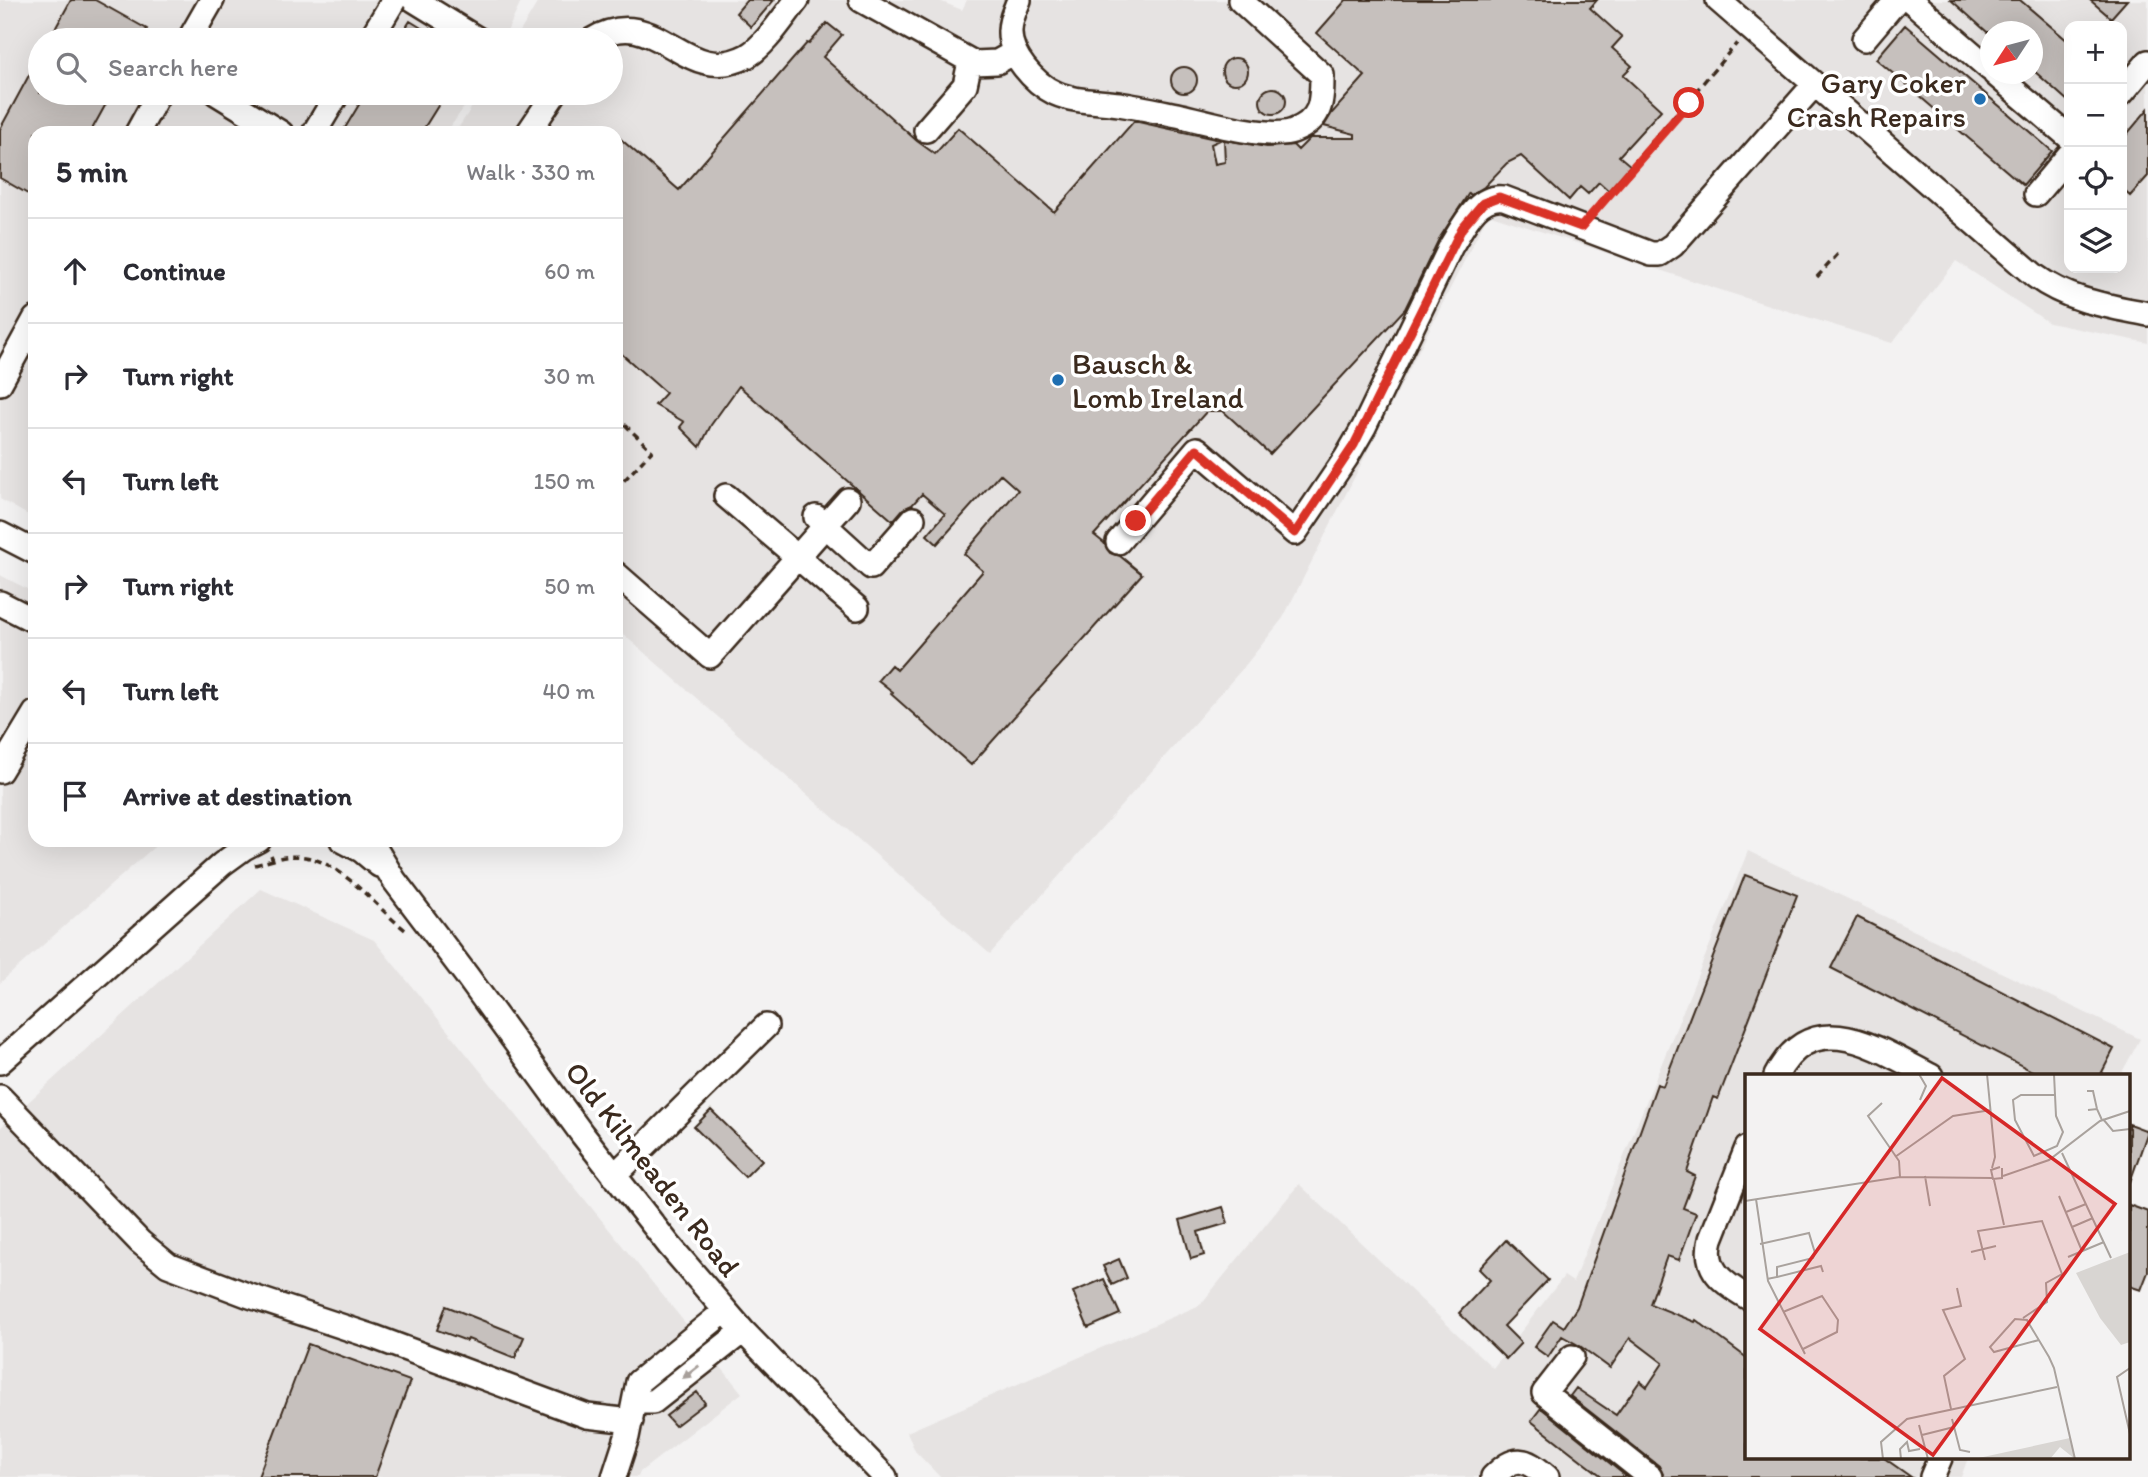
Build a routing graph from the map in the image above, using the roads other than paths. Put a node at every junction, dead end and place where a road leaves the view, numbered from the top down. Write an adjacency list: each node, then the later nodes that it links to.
1 (212, 0): 13 (street)
2 (394, 0): 14 (street)
3 (414, 0): 15 (street)
4 (797, 0): 12 (street)
5 (861, 0): 20 (street)
6 (1019, 0): 18 (street)
7 (1240, 0): 18 (street)
8 (1718, 0): 23 (street)
9 (1897, 0): 17 (street)
10 (1910, 0): 19 (street)
11 (627, 8): 16 (street)
12 (661, 16)
13 (196, 28)
14 (377, 28)
15 (460, 28)
16 (601, 28)
17 (1864, 38)
18 (1015, 52): 20 (street)
19 (1980, 60)
20 (970, 62): 33 (street)
21 (2148, 62): 24 (street)
22 (2008, 84): 34 (street)
23 (1814, 85): 37 (street); 45 (street)
24 (2127, 87)
25 (152, 105): 29 (street)
26 (236, 105): 30 (street)
27 (331, 105): 31 (street)
28 (547, 105): 32 (street)
29 (141, 126)
30 (270, 126)
31 (318, 126)
32 (533, 126)
33 (926, 130)
34 (2064, 133)
35 (2064, 161): 36 (street)
36 (2036, 194)
37 (2148, 314)
38 (28, 332): 39 (street)
39 (0, 383)
40 (726, 496): 47 (street)
41 (848, 500): 43 (street)
42 (914, 519): 43 (street)
43 (821, 522): 47 (street)
44 (0, 534): 46 (street)
45 (1118, 542)
46 (28, 548)
47 (797, 557): 48 (street); 50 (street)
48 (623, 579)
49 (0, 603): 51 (street)
50 (857, 608)
51 (28, 617)
52 (28, 725): 53 (street)
53 (0, 771)
54 (238, 847): 58 (street)
55 (246, 847): 58 (street)
56 (354, 847): 59 (street, Old Kilmeaden Road)
57 (374, 847): 59 (street, Old Kilmeaden Road)
58 (222, 864): 61 (street)
59 (394, 880): 66 (street, Old Kilmeaden Road)
60 (766, 1026): 66 (street)
61 (0, 1062)
62 (1777, 1074): 63 (street)
63 (1927, 1074)
64 (0, 1097): 71 (street)
65 (1745, 1154): 67 (street)
66 (614, 1176): 68 (street, Old Kilmeaden Road)
67 (1745, 1296)
68 (725, 1311): 69 (street, Old Kilmeaden Road); 71 (street)
69 (743, 1331): 71 (street, one-way to 71); 74 (street, Old Kilmeaden Road)
70 (1572, 1357): 77 (street)
71 (633, 1412): 73 (street)
72 (1939, 1460): 78 (street)
73 (614, 1477)
74 (885, 1477)
75 (1493, 1477): 76 (street)
76 (1547, 1477)
77 (1650, 1477)
78 (1932, 1477)

